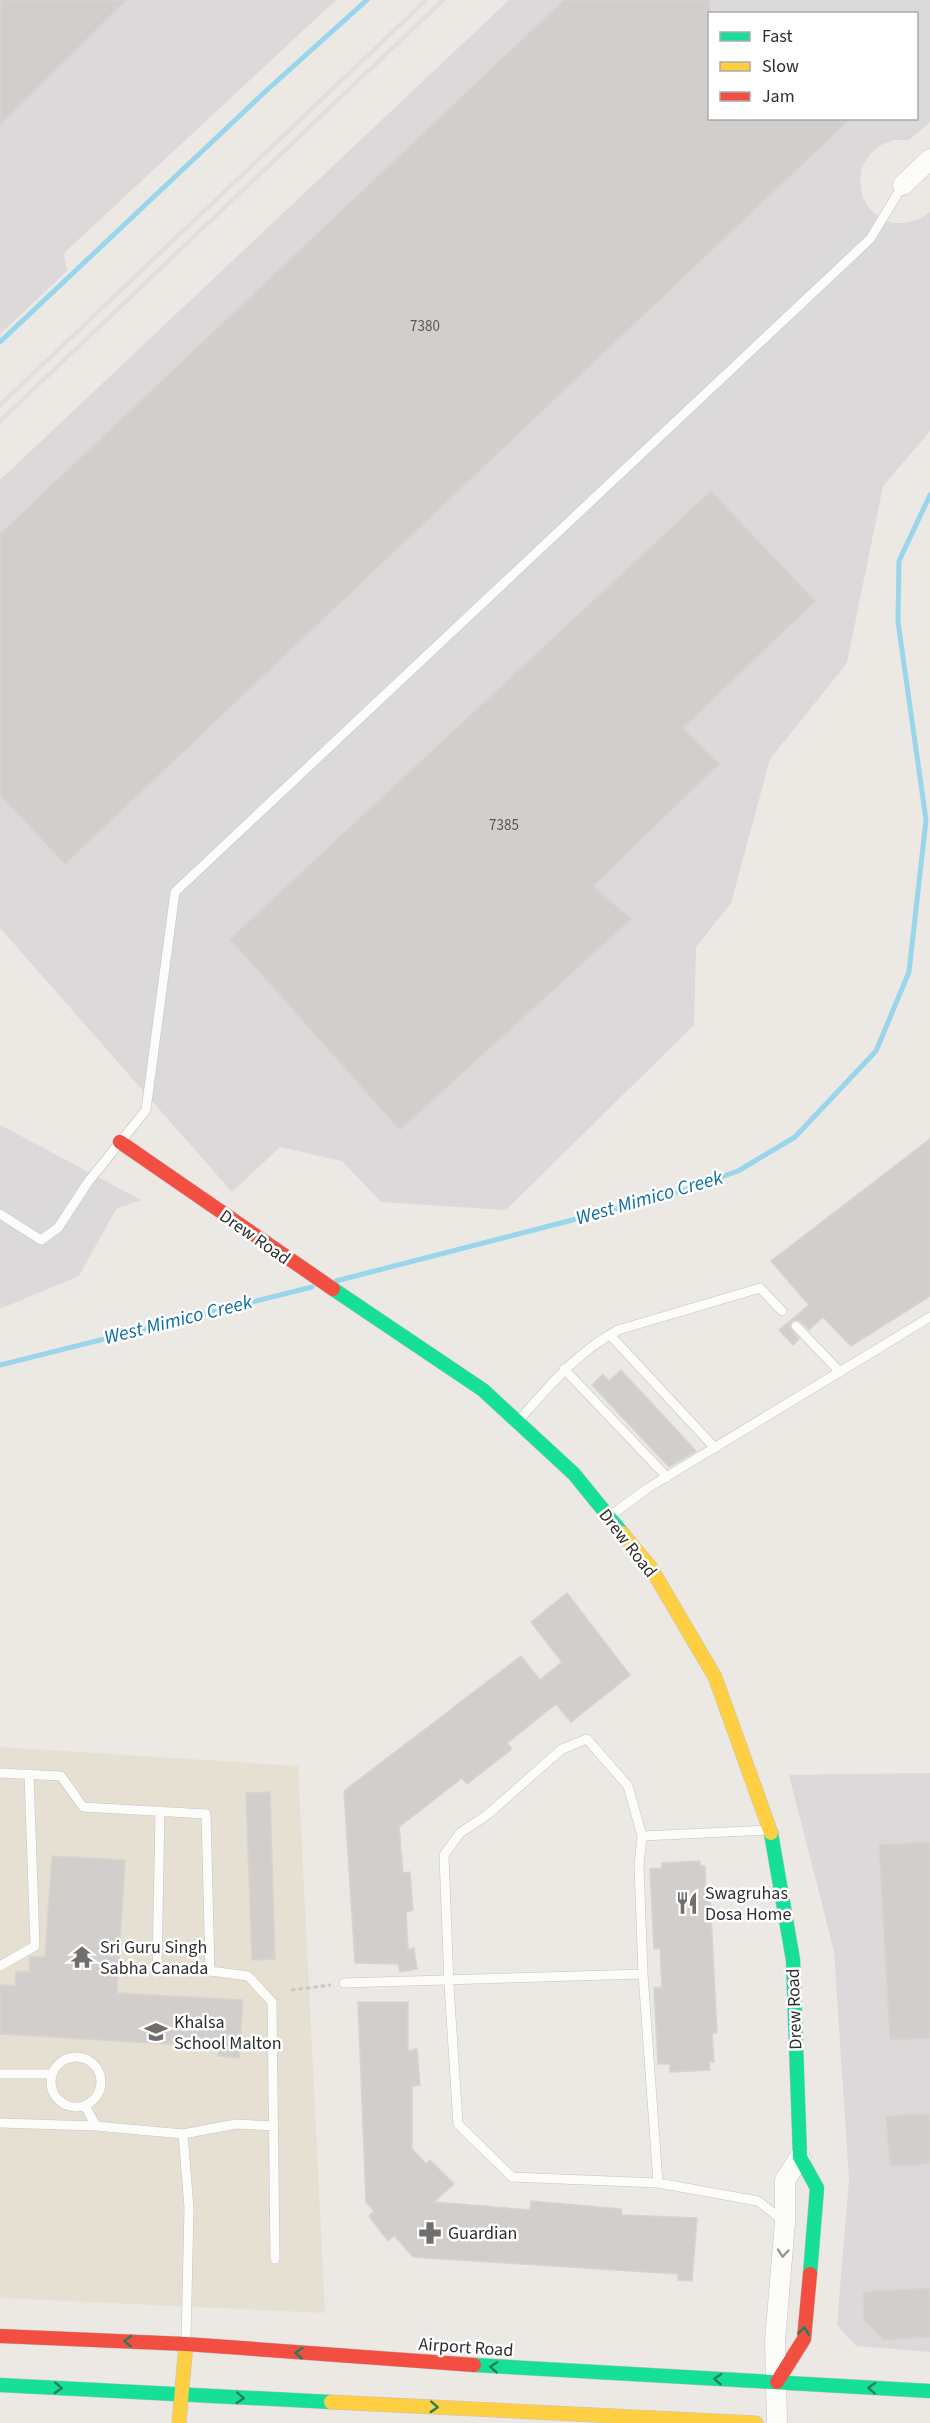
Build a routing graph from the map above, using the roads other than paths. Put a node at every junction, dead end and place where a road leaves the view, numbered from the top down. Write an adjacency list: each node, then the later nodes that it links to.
1 (930, 159): 2 (street)
2 (903, 185): 3 (lane)
3 (120, 1142): 4 (lane); 11 (main road, Drew Road)
4 (0, 1214)
5 (782, 1311): 8 (lane)
6 (930, 1317): 10 (lane)
7 (796, 1326): 10 (lane)
8 (609, 1335): 9 (lane); 12 (lane)
9 (564, 1369): 11 (lane); 13 (lane)
10 (840, 1372): 12 (lane)
11 (518, 1422): 14 (main road, Drew Road)
12 (715, 1448): 13 (lane)
13 (666, 1477): 14 (lane)
14 (609, 1517): 18 (main road, Drew Road)
15 (0, 1773): 16 (lane)
16 (29, 1774): 17 (lane); 20 (lane)
17 (160, 1811): 21 (lane); 21 (lane)
18 (771, 1830): 19 (lane); 32 (main road, Drew Road)
19 (642, 1836): 22 (lane); 23 (lane)
20 (0, 1966)
21 (210, 1971): 30 (lane)
22 (643, 1974): 23 (lane); 33 (lane)
23 (449, 1980): 24 (lane); 33 (lane)
24 (344, 1983)
25 (0, 2074): 26 (lane)
26 (52, 2074): 27 (lane); 27 (lane)
27 (85, 2106): 29 (lane)
28 (0, 2123): 29 (lane)
29 (96, 2126): 31 (lane)
30 (274, 2126): 31 (lane); 35 (lane)
31 (183, 2134): 37 (lane)
32 (800, 2157): 34 (street); 38 (main road, Drew Road, one-way to 32)
33 (658, 2183): 34 (lane)
34 (785, 2222): 38 (street, one-way to 38)
35 (275, 2259)
36 (0, 2336): 37 (main road, Airport Road, one-way to 36)
37 (186, 2344): 38 (main road, Airport Road, one-way to 37); 41 (main road)
38 (777, 2382): 40 (main road, Airport Road, one-way to 38); 44 (street)
39 (0, 2385): 41 (main road, one-way to 41)
40 (930, 2391)
41 (181, 2395): 42 (main road); 43 (main road, one-way to 43)
42 (179, 2423)
43 (756, 2423)
44 (777, 2423)

